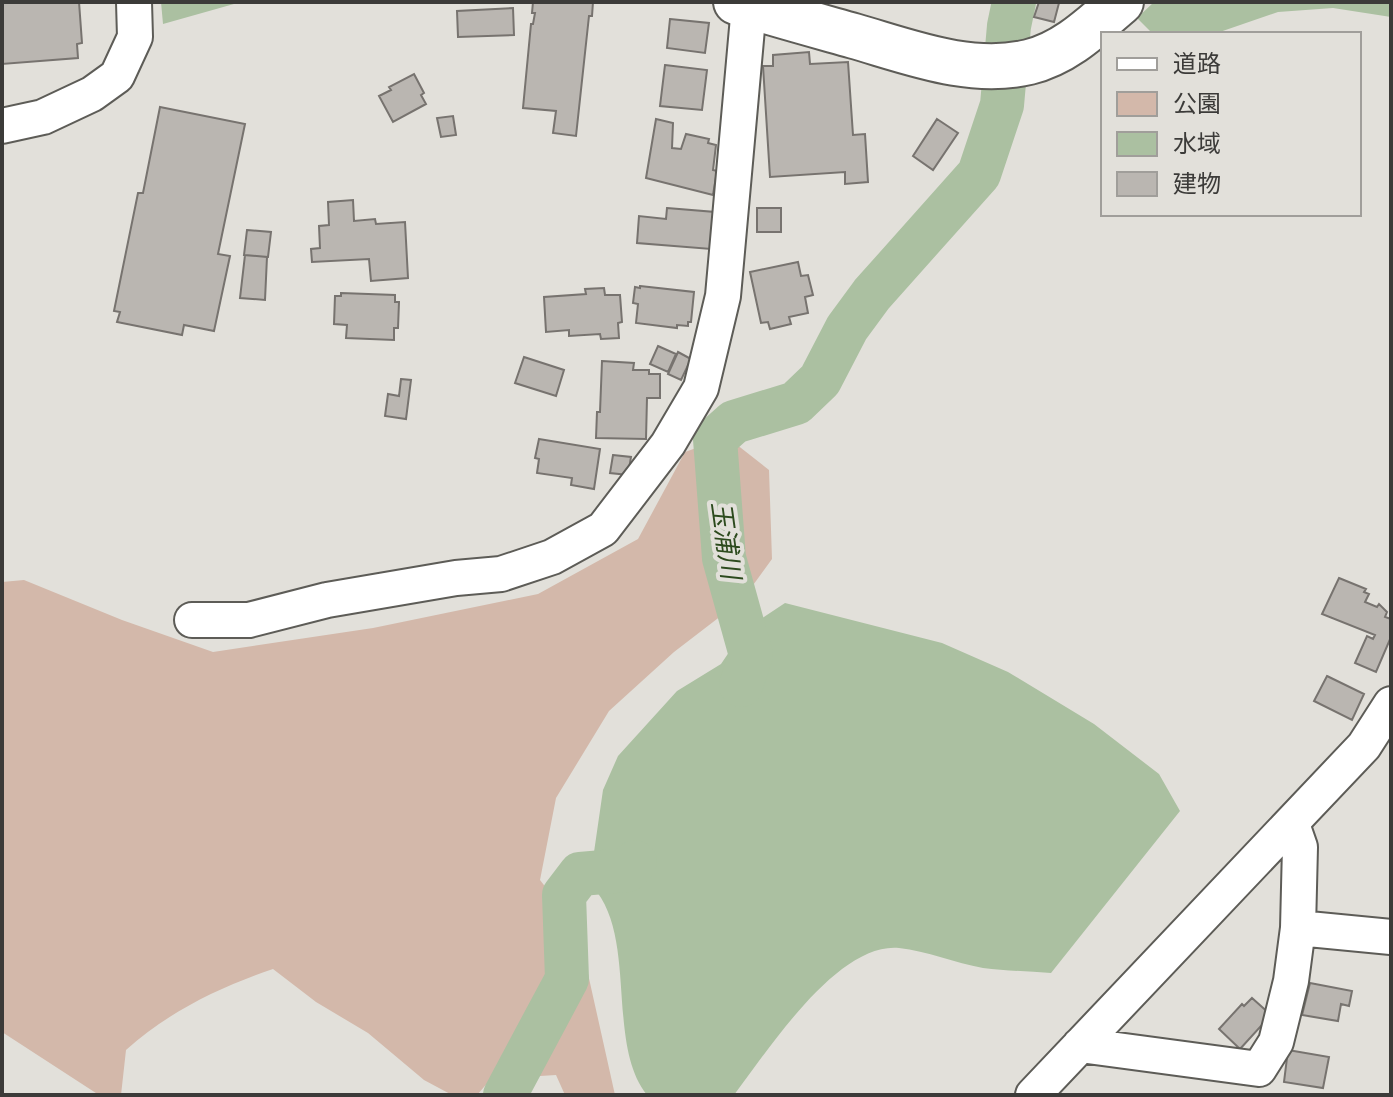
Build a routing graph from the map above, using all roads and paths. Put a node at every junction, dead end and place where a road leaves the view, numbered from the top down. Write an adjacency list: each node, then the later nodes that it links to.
1 (134, 2): 4 (street)
2 (1121, 2): 3 (main road)
3 (743, 4): 5 (street)
4 (2, 126)
5 (192, 620)
6 (1391, 704): 7 (street)
7 (1292, 824): 8 (street); 10 (street)
8 (1298, 928): 9 (street); 10 (street)
9 (1391, 937)
10 (1080, 1045): 11 (street)
11 (1033, 1095)

